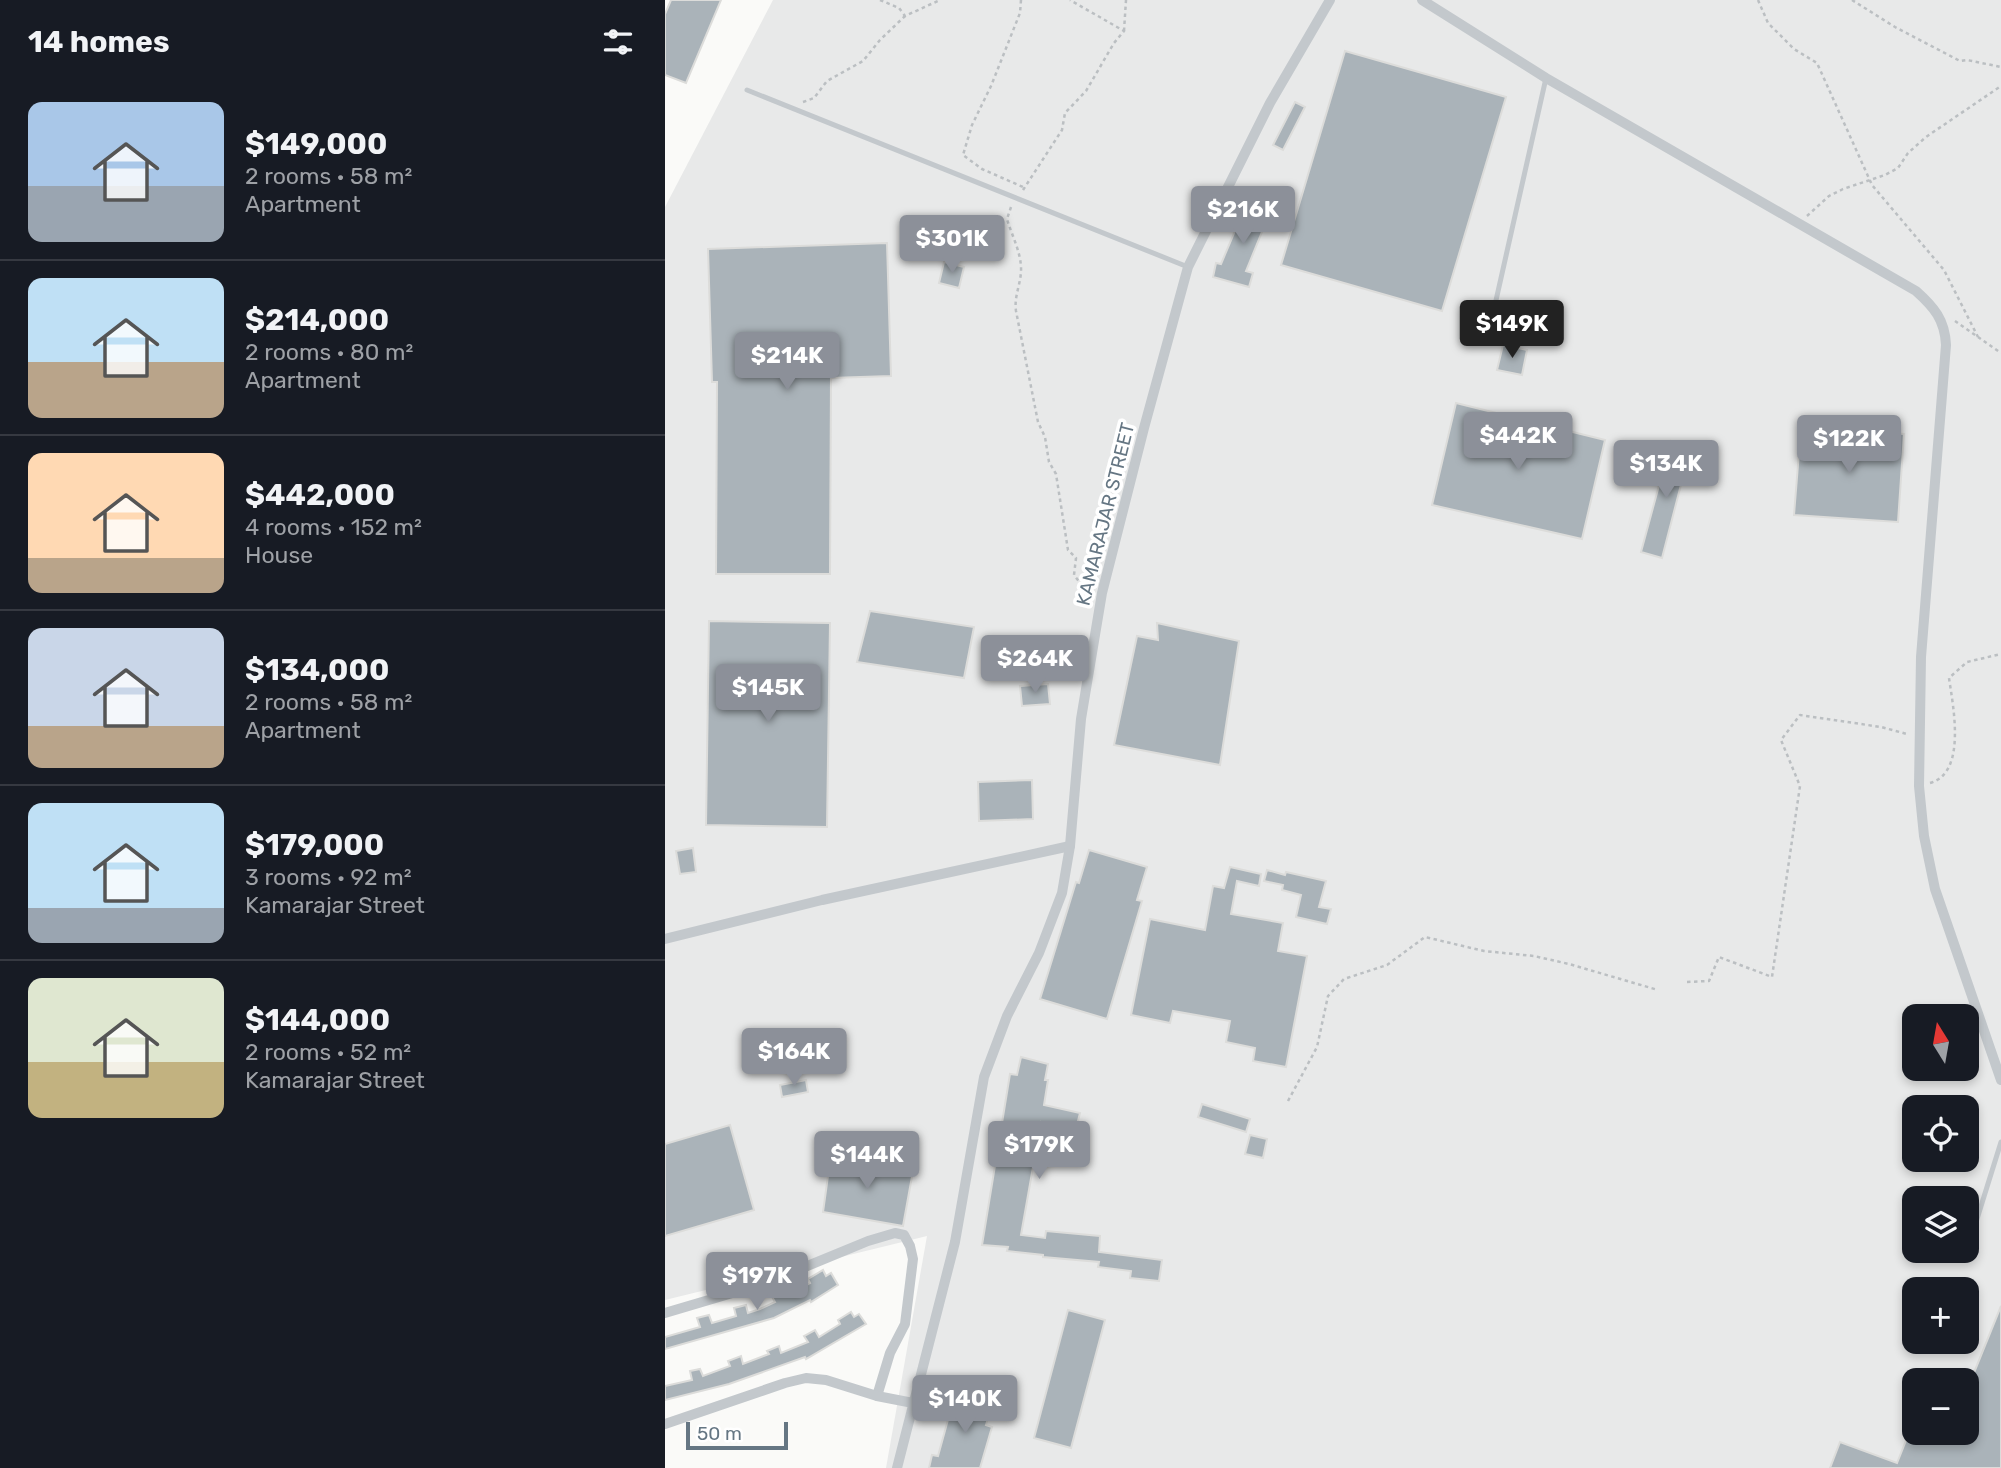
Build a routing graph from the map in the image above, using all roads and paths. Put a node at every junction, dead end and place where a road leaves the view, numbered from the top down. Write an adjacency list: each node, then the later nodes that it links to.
1 (880, 0): 10 (path)
2 (940, 0): 10 (path)
3 (1021, 0): 18 (path)
4 (1070, 0): 11 (path)
5 (1126, 0): 11 (path)
6 (1330, 0): 21 (street, KAMARAJAR STREET)
7 (1422, 0): 13 (street)
8 (1758, 0): 17 (path)
9 (1852, 0): 12 (path)
10 (905, 16): 16 (path)
11 (1123, 31): 18 (path)
12 (2001, 67)
13 (1546, 78): 20 (street); 23 (lane)
14 (2001, 86): 17 (path)
15 (747, 90): 16 (lane)
16 (791, 108): 19 (lane)
17 (1870, 181): 20 (path); 24 (path)
18 (1024, 187): 19 (path)
19 (1018, 199): 21 (lane); 26 (path)
20 (1800, 224): 22 (street)
21 (1188, 267): 26 (street, KAMARAJAR STREET)
22 (1936, 309): 24 (path); 28 (street)
23 (1490, 327)
24 (1978, 337): 25 (path)
25 (2001, 353)
26 (1100, 606): 30 (street, KAMARAJAR STREET)
27 (2001, 654): 29 (path)
28 (1920, 737): 29 (street); 32 (path)
29 (1919, 786): 34 (street)
30 (1070, 846): 31 (street); 40 (street, KAMARAJAR STREET)
31 (665, 939)
32 (1687, 982)
33 (1658, 990): 35 (path)
34 (2001, 1080)
35 (1288, 1101)
36 (2001, 1142): 37 (lane)
37 (1979, 1213)
38 (665, 1313): 39 (street)
39 (877, 1396): 40 (street); 41 (street)
40 (913, 1403): 42 (street, KAMARAJAR STREET)
41 (665, 1424)
42 (897, 1468)

